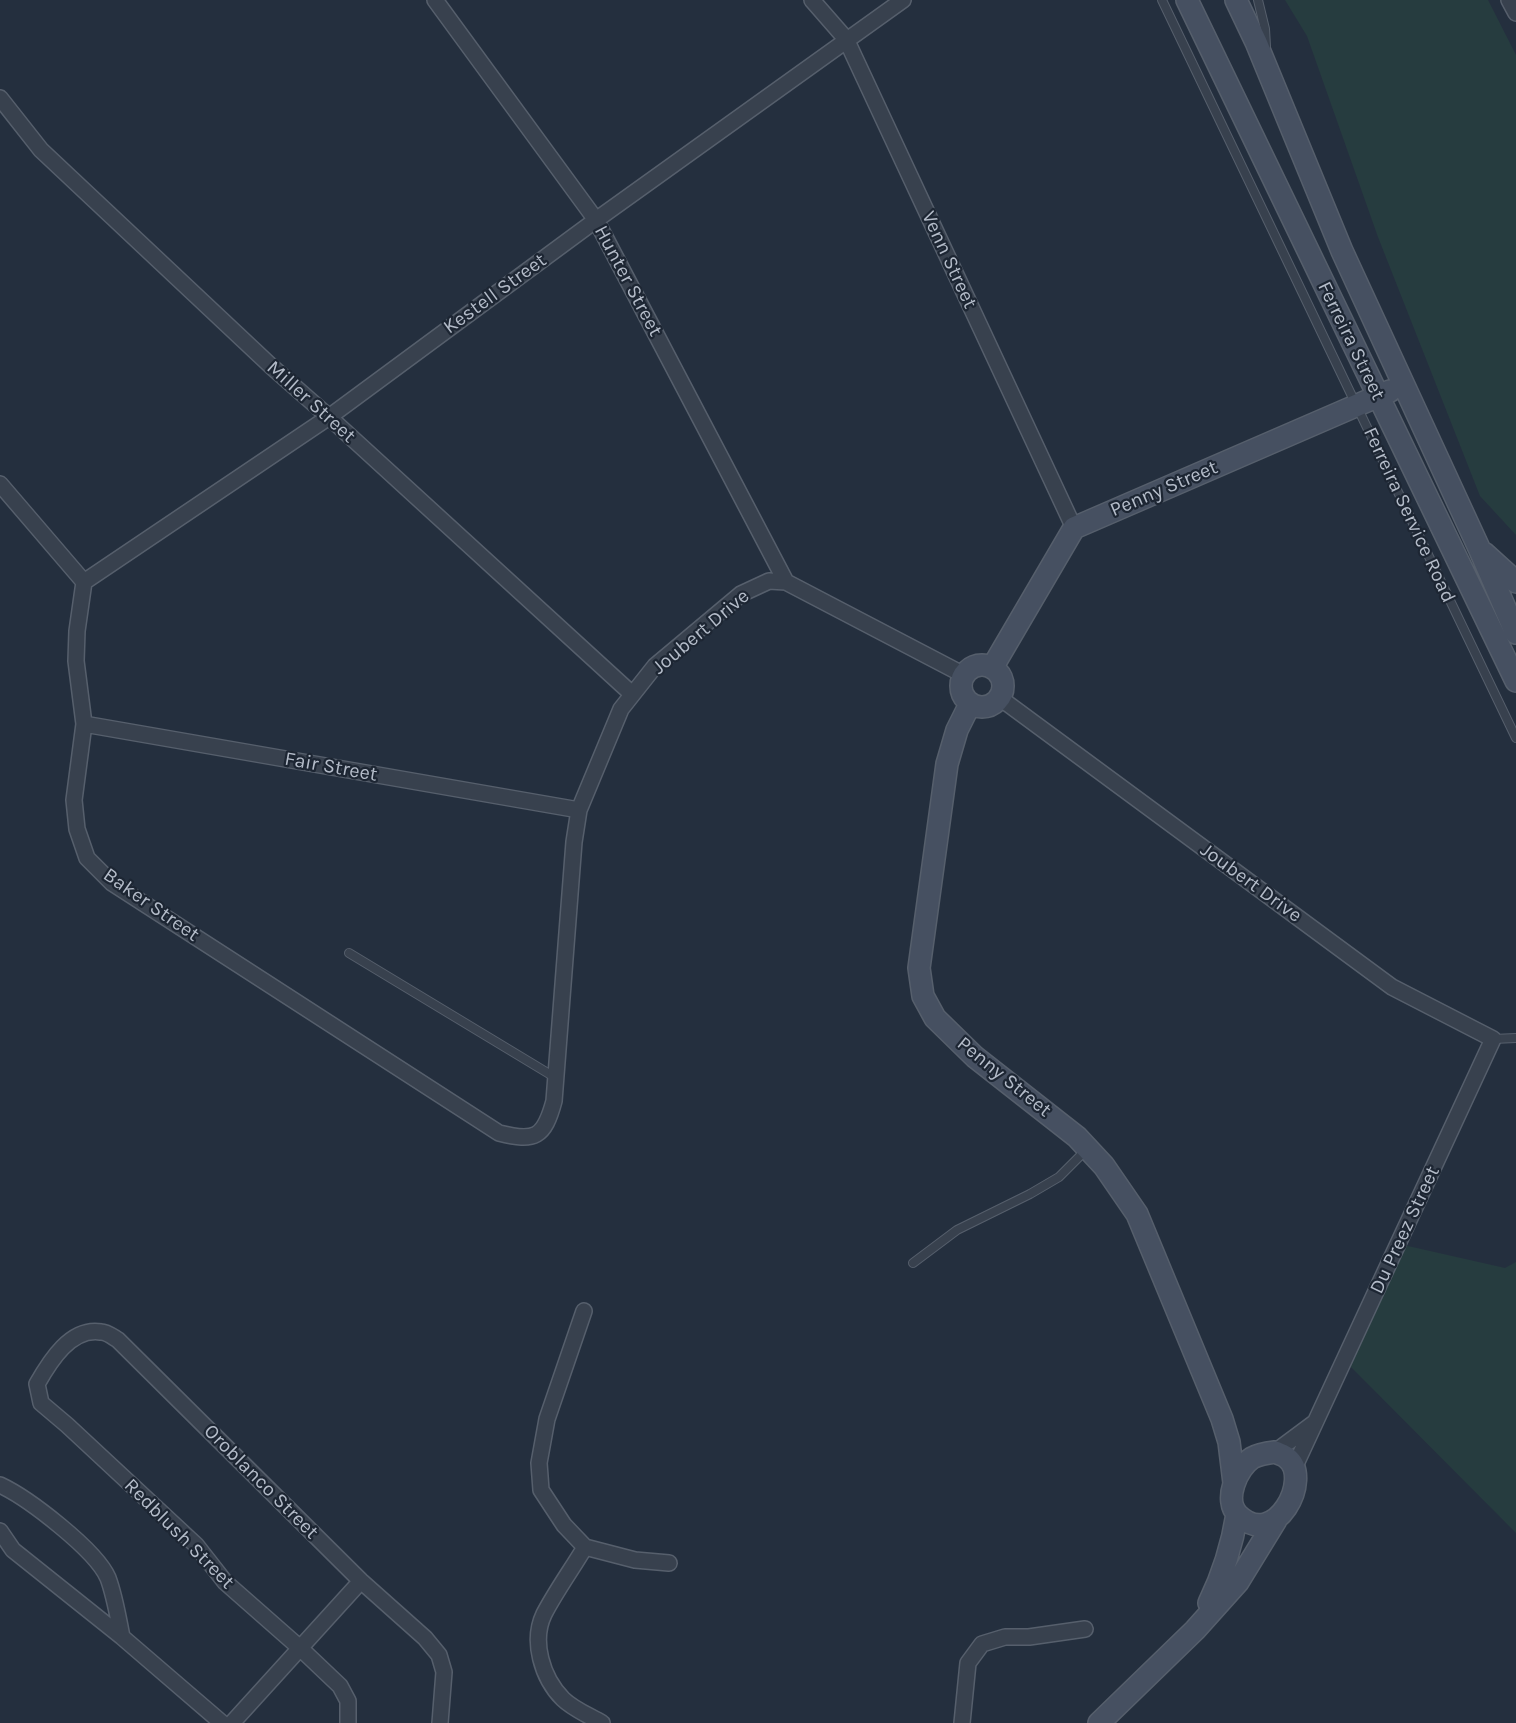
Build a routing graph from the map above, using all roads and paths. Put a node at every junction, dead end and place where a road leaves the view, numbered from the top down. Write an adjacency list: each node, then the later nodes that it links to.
1 (435, 0): 13 (street, Hunter Street)
2 (812, 0): 10 (street, Venn Street)
3 (903, 0): 10 (street, Kestell Street)
4 (1162, 0): 16 (lane, Ferreira Service Road)
5 (1187, 0): 15 (street, Ferreira Street)
6 (1236, 0): 11 (street, Ferreira Street)
7 (1258, 0): 11 (lane)
8 (1509, 0): 9 (street)
9 (1516, 14)
10 (846, 39): 13 (street, Kestell Street); 19 (street, Venn Street)
11 (1268, 71): 14 (street, Ferreira Street)
12 (0, 98): 17 (street, Miller Street)
13 (596, 220): 17 (street, Kestell Street); 22 (street, Hunter Street)
14 (1403, 385): 15 (street, Penny Street); 20 (street, Ferreira Street)
15 (1378, 397): 16 (street, Penny Street); 25 (street, Ferreira Street)
16 (1358, 406): 19 (street, Penny Street); 33 (lane, Ferreira Service Road)
17 (329, 417): 21 (street, Kestell Street); 29 (street, Miller Street)
18 (0, 484): 21 (street)
19 (1074, 528): 26 (street)
20 (1479, 548): 23 (street); 24 (street, Ferreira Street)
21 (84, 582): 32 (street, Baker Street)
22 (786, 582): 27 (street); 29 (street, Joubert Drive)
23 (1516, 582)
24 (1515, 630): 25 (street)
25 (1493, 634): 28 (street, Ferreira Street)
26 (992, 668): 27 (street); 30 (street)
27 (964, 675): 31 (street)
28 (1516, 681)
29 (632, 694): 34 (street, Joubert Drive)
30 (1000, 698): 31 (street); 37 (street, Joubert Drive)
31 (970, 704): 40 (street, Penny Street)
32 (84, 724): 34 (street, Fair Street); 39 (street, Baker Street)
33 (1516, 738)
34 (579, 810): 38 (street, Joubert Drive)
35 (349, 953): 38 (lane)
36 (1516, 1038): 37 (lane, Joubert Drive)
37 (1494, 1039): 45 (street, Du Preez Street)
38 (556, 1078): 39 (street, Joubert Drive)
39 (534, 1136)
40 (1088, 1148): 41 (lane); 44 (street, Penny Street)
41 (913, 1263)
42 (584, 1311): 53 (street)
43 (38, 1392): 55 (street, Oroblanco Street); 59 (street, Redblush Street)
44 (1222, 1419): 46 (street, Penny Street); 48 (street, Penny Street)
45 (1317, 1422): 46 (street, Du Preez Street); 47 (street, Du Preez Street)
46 (1267, 1453): 47 (street); 48 (street)
47 (1295, 1466): 51 (street)
48 (1234, 1483): 50 (street)
49 (0, 1485): 58 (street)
50 (1237, 1514): 51 (street); 57 (street)
51 (1276, 1520): 57 (street)
52 (0, 1532): 58 (street)
53 (585, 1547): 54 (street); 64 (street)
54 (669, 1563)
55 (361, 1581): 59 (street); 63 (street, Oroblanco Street)
56 (1085, 1629): 65 (street)
57 (1195, 1630): 66 (street)
58 (122, 1637): 60 (street)
59 (300, 1648): 61 (street); 62 (street)
60 (222, 1723)
61 (232, 1723)
62 (348, 1723)
63 (440, 1723)
64 (602, 1723)
65 (962, 1723)
66 (1099, 1723)

